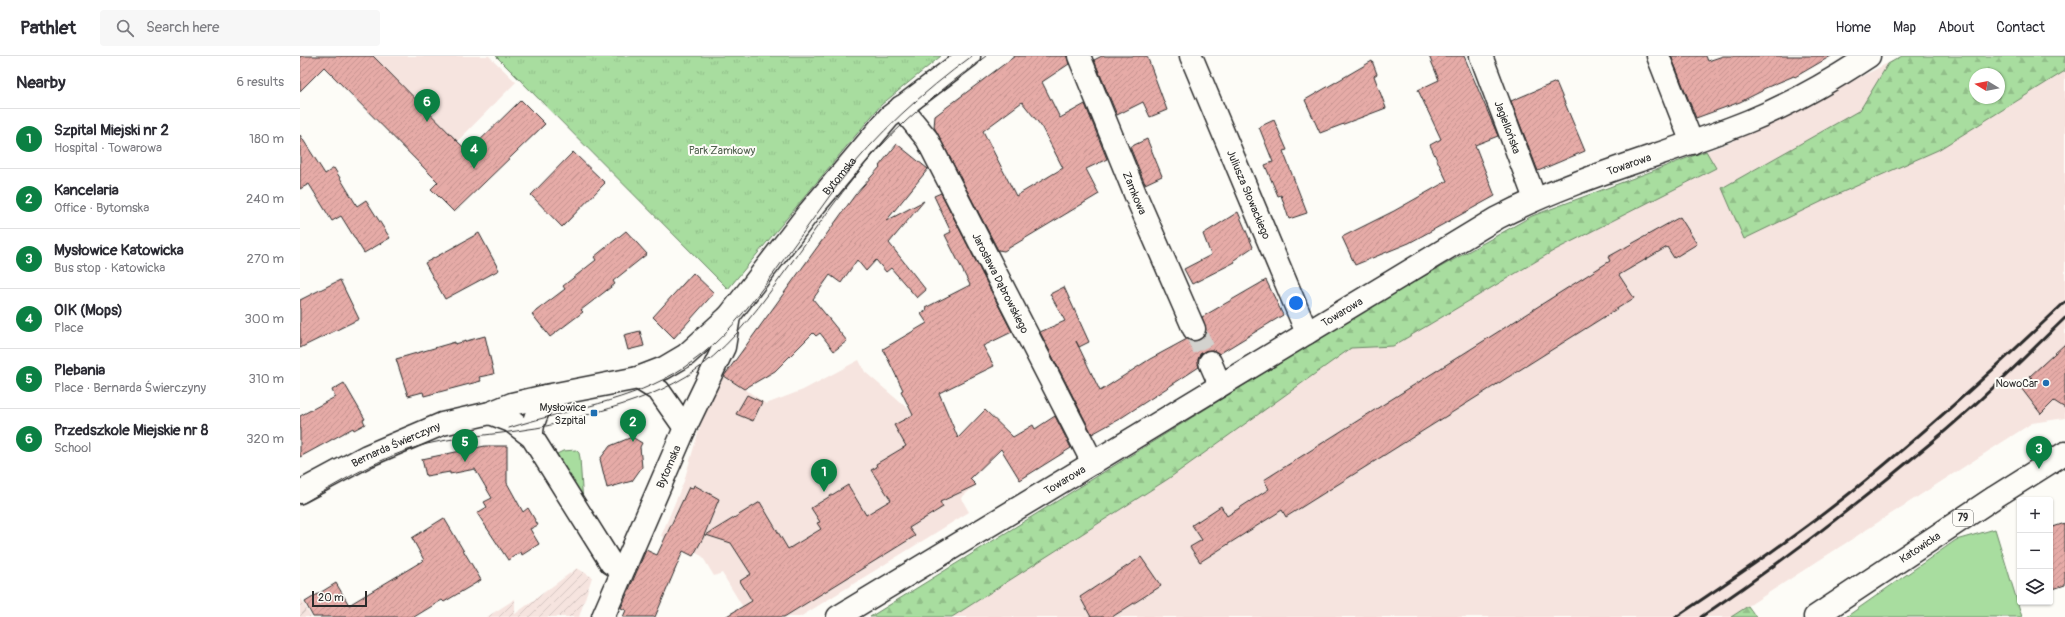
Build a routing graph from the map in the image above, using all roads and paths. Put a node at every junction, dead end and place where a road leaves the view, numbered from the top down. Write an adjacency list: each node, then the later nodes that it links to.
1 (969, 56): 7 (street, Bytomska)
2 (1079, 56): 11 (street, Zamkowa)
3 (1191, 56): 12 (street, Juliusza Słowackiego)
4 (1481, 56): 9 (street, Jagiellońska)
5 (1658, 56): 8 (street)
6 (1869, 56): 8 (street, Towarowa)
7 (901, 107): 10 (street, Bytomska); 21 (street, Jarosława Dąbrowskiego)
8 (1692, 143): 9 (street, Towarowa)
9 (1535, 199): 12 (street, Towarowa)
10 (729, 316): 14 (street, Bytomska); 18 (street, Bytomska)
11 (1194, 329)
12 (1307, 333): 15 (street, Towarowa)
13 (1210, 362): 15 (street)
14 (638, 378): 16 (street, Bernarda Świerczyny); 18 (street)
15 (1220, 385): 21 (street, Towarowa)
16 (546, 396): 17 (street, Bernarda Świerczyny); 19 (street)
17 (490, 413): 19 (street); 22 (street, Bernarda Świerczyny)
18 (685, 428): 23 (street, Bytomska)
19 (532, 437): 23 (street)
20 (2065, 453): 26 (street, Katowicka / 79)
21 (1093, 463): 25 (street, Towarowa)
22 (300, 492)
23 (622, 570): 24 (street, Bytomska)
24 (603, 617)
25 (838, 617)
26 (1815, 617)

